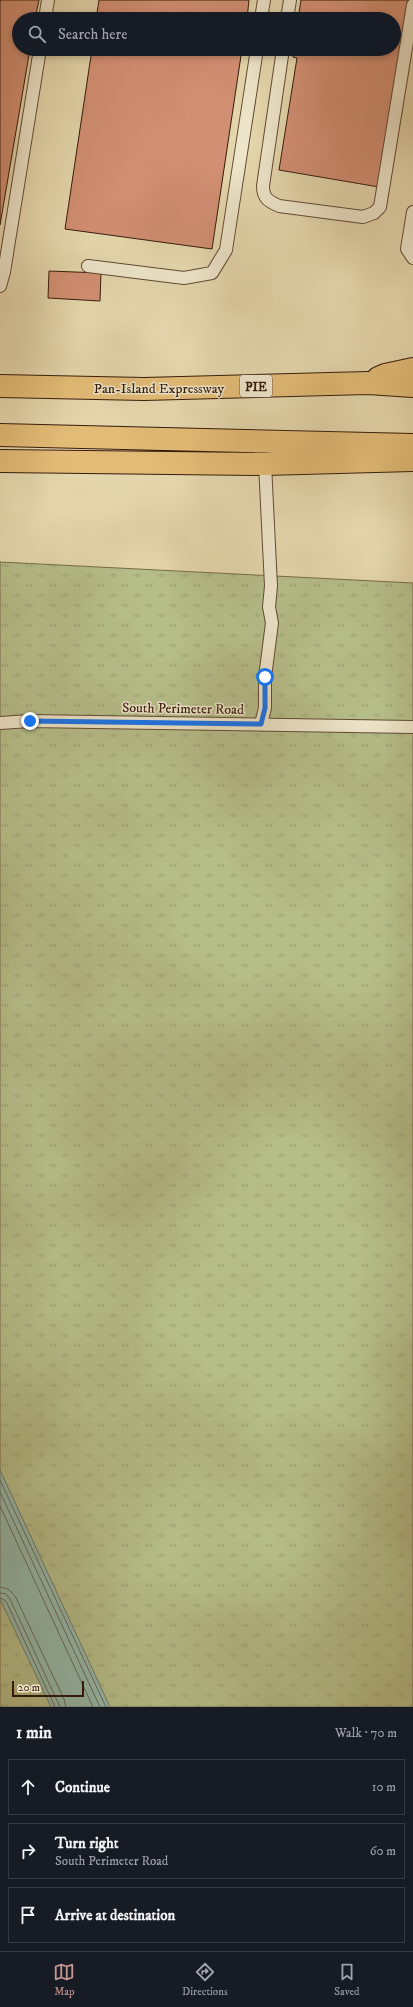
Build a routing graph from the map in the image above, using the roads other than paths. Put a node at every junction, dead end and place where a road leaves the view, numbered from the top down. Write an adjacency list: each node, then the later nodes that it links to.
1 (48, 0): 5 (lane)
2 (264, 0): 6 (lane)
3 (290, 0): 7 (lane)
4 (413, 5): 10 (lane)
5 (46, 12)
6 (263, 12)
7 (288, 12)
8 (39, 56): 14 (lane)
9 (256, 56): 13 (lane)
10 (282, 56)
11 (413, 212): 12 (lane)
12 (413, 258)
13 (88, 266)
14 (0, 286)
15 (413, 369): 16 (highway)
16 (368, 383): 17 (highway, Pan-Island Expressway / PIE); 18 (highway, Pan-Island Expressway / PIE)
17 (0, 386)
18 (413, 386)
19 (0, 436): 20 (highway)
20 (413, 445)
21 (413, 460): 23 (highway)
22 (0, 461): 23 (highway)
23 (265, 464): 25 (lane)
24 (0, 723): 25 (lane, South Perimeter Road)
25 (261, 724): 26 (lane, South Perimeter Road)
26 (413, 727)

